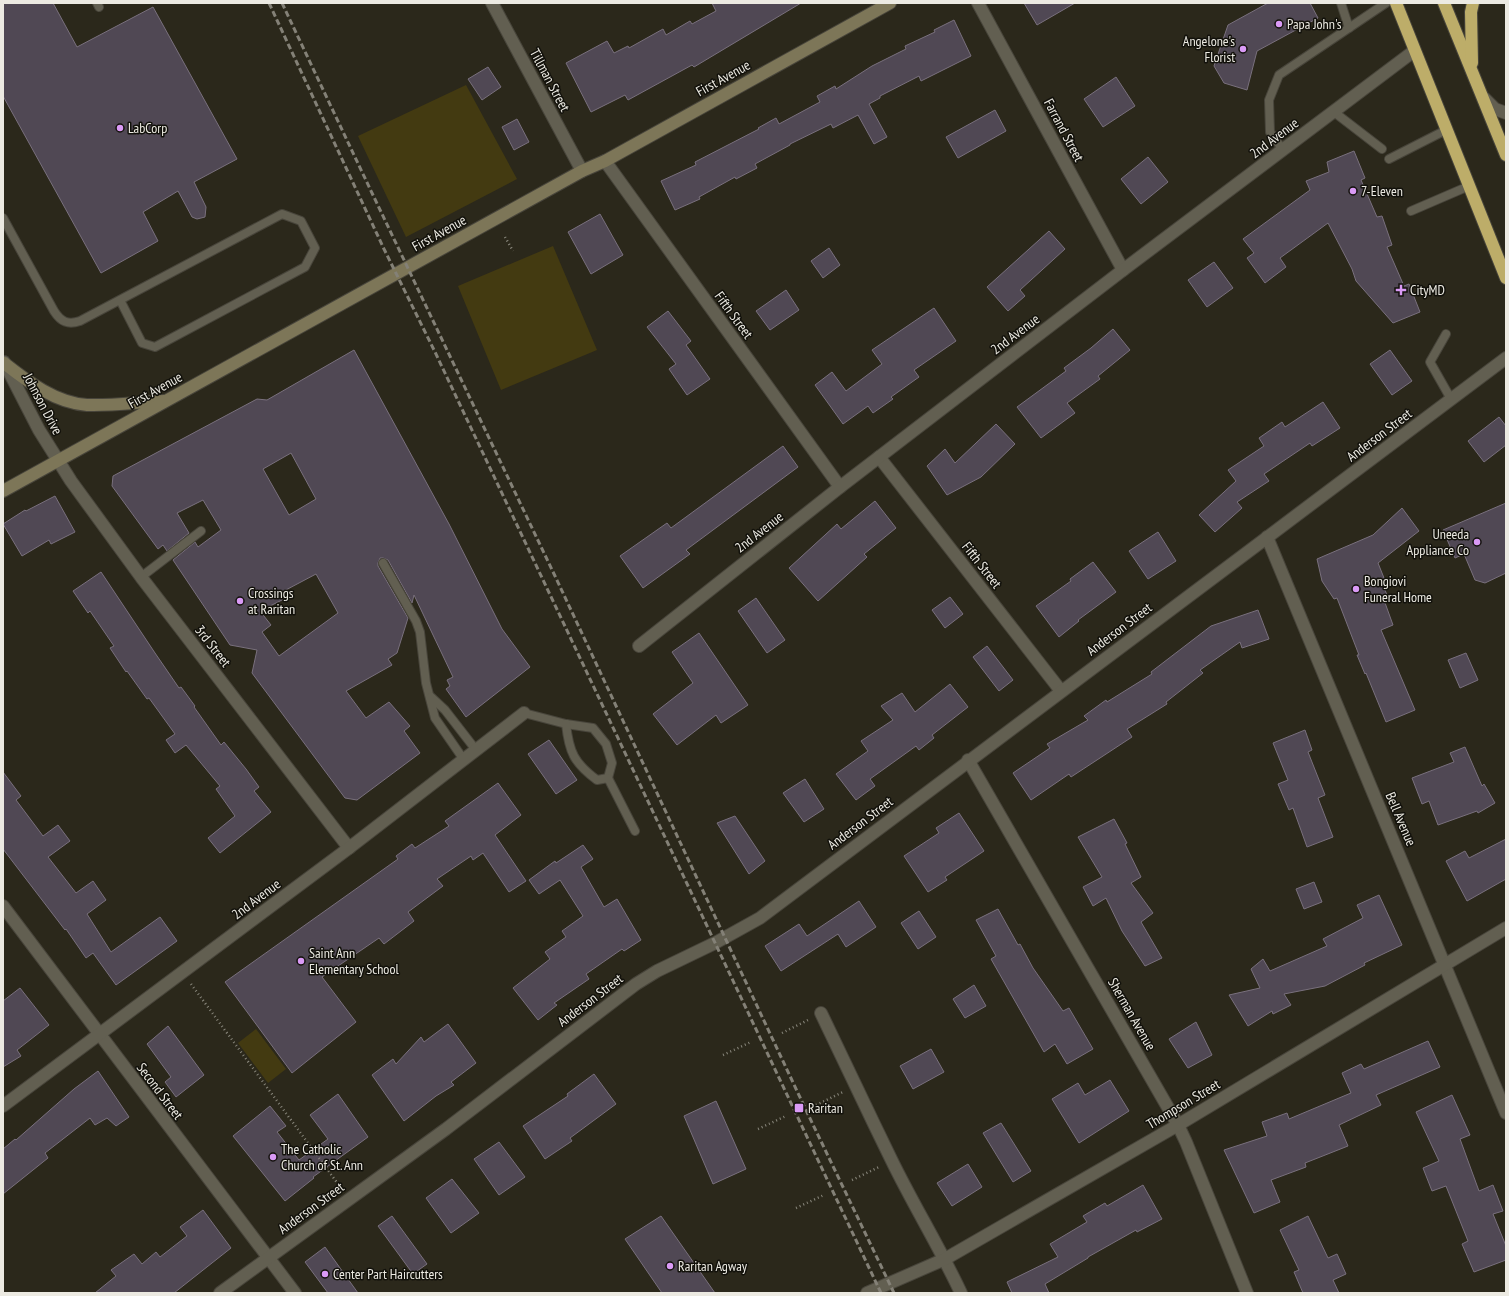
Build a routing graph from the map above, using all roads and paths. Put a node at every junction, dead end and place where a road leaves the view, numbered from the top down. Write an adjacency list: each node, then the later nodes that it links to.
1 (492, 3): 21 (street, Tillman Street)
2 (890, 3): 20 (street, First Avenue)
3 (978, 3): 27 (street, Farrand Street)
4 (1342, 3): 9 (lane)
5 (1386, 3): 9 (lane)
6 (1396, 3): 10 (highway)
7 (1444, 3): 11 (highway)
8 (1473, 3): 11 (highway)
9 (1349, 28): 17 (lane)
10 (1414, 51): 13 (street, 2nd Avenue); 15 (highway)
11 (1472, 70): 12 (highway)
12 (1484, 98): 14 (street); 18 (highway)
13 (1334, 112): 16 (lane); 17 (street, 2nd Avenue)
14 (1506, 113)
15 (1446, 130): 19 (lane); 22 (highway)
16 (1382, 149)
17 (1283, 150): 27 (street, 2nd Avenue)
18 (1506, 155)
19 (1389, 159)
20 (605, 161): 21 (street, First Avenue); 37 (street, Fifth Street)
21 (582, 171): 34 (street, First Avenue)
22 (1469, 186): 23 (lane); 28 (highway)
23 (1411, 211)
24 (3, 218): 29 (lane)
25 (505, 237): 26 (path)
26 (513, 251)
27 (1123, 270): 35 (street, 2nd Avenue)
28 (1506, 278)
29 (120, 300): 29 (lane)
30 (1446, 334): 33 (lane)
31 (1506, 358): 33 (street, Anderson Street)
32 (4, 362): 34 (street); 36 (street, Johnson Drive)
33 (1451, 399): 40 (street, Anderson Street)
34 (167, 400): 36 (street, First Avenue)
35 (879, 457): 37 (street, 2nd Avenue); 44 (street, Fifth Street)
36 (58, 461): 38 (street, First Avenue); 42 (street, 3rd Street)
37 (840, 487): 43 (street, 2nd Avenue)
38 (3, 491)
39 (201, 531): 42 (lane)
40 (1267, 537): 44 (street, Anderson Street); 56 (street, Bell Avenue)
41 (383, 563): 45 (lane)
42 (141, 577): 53 (street, 3rd Street)
43 (639, 646)
44 (1061, 691): 50 (street, Anderson Street)
45 (431, 697): 48 (lane); 49 (lane)
46 (524, 713): 47 (lane); 48 (street, 2nd Avenue)
47 (566, 724): 51 (lane); 51 (lane)
48 (476, 750): 49 (street, 2nd Avenue)
49 (464, 760): 53 (street, 2nd Avenue)
50 (968, 760): 68 (street, Sherman Avenue); 73 (street, Anderson Street)
51 (608, 778): 52 (lane)
52 (635, 831)
53 (349, 848): 57 (street, 2nd Avenue)
54 (3, 906): 60 (street, Second Street)
55 (1506, 928): 56 (street, Thompson Street)
56 (1445, 964): 66 (street, Bell Avenue); 68 (street, Thompson Street)
57 (183, 972): 60 (street, 2nd Avenue); 73 (path)
58 (821, 1013): 59 (path); 63 (street)
59 (782, 1033)
60 (99, 1035): 65 (street, 2nd Avenue); 75 (street, Second Street)
61 (751, 1042): 62 (path)
62 (723, 1055)
63 (856, 1086): 64 (path); 70 (street)
64 (816, 1105)
65 (3, 1106)
66 (1506, 1113)
67 (786, 1116): 69 (path)
68 (1178, 1125): 76 (street, Thompson Street); 81 (street, Sherman Avenue)
69 (758, 1129)
70 (892, 1162): 71 (path); 76 (street)
71 (852, 1180)
72 (824, 1195): 74 (path)
73 (349, 1199): 75 (street, Anderson Street)
74 (796, 1208)
75 (268, 1257): 77 (street, Anderson Street); 78 (street, Second Street)
76 (945, 1259): 79 (street, Thompson Street); 80 (street)
77 (220, 1293)
78 (295, 1293)
79 (867, 1293)
80 (961, 1293)
81 (1247, 1293)

